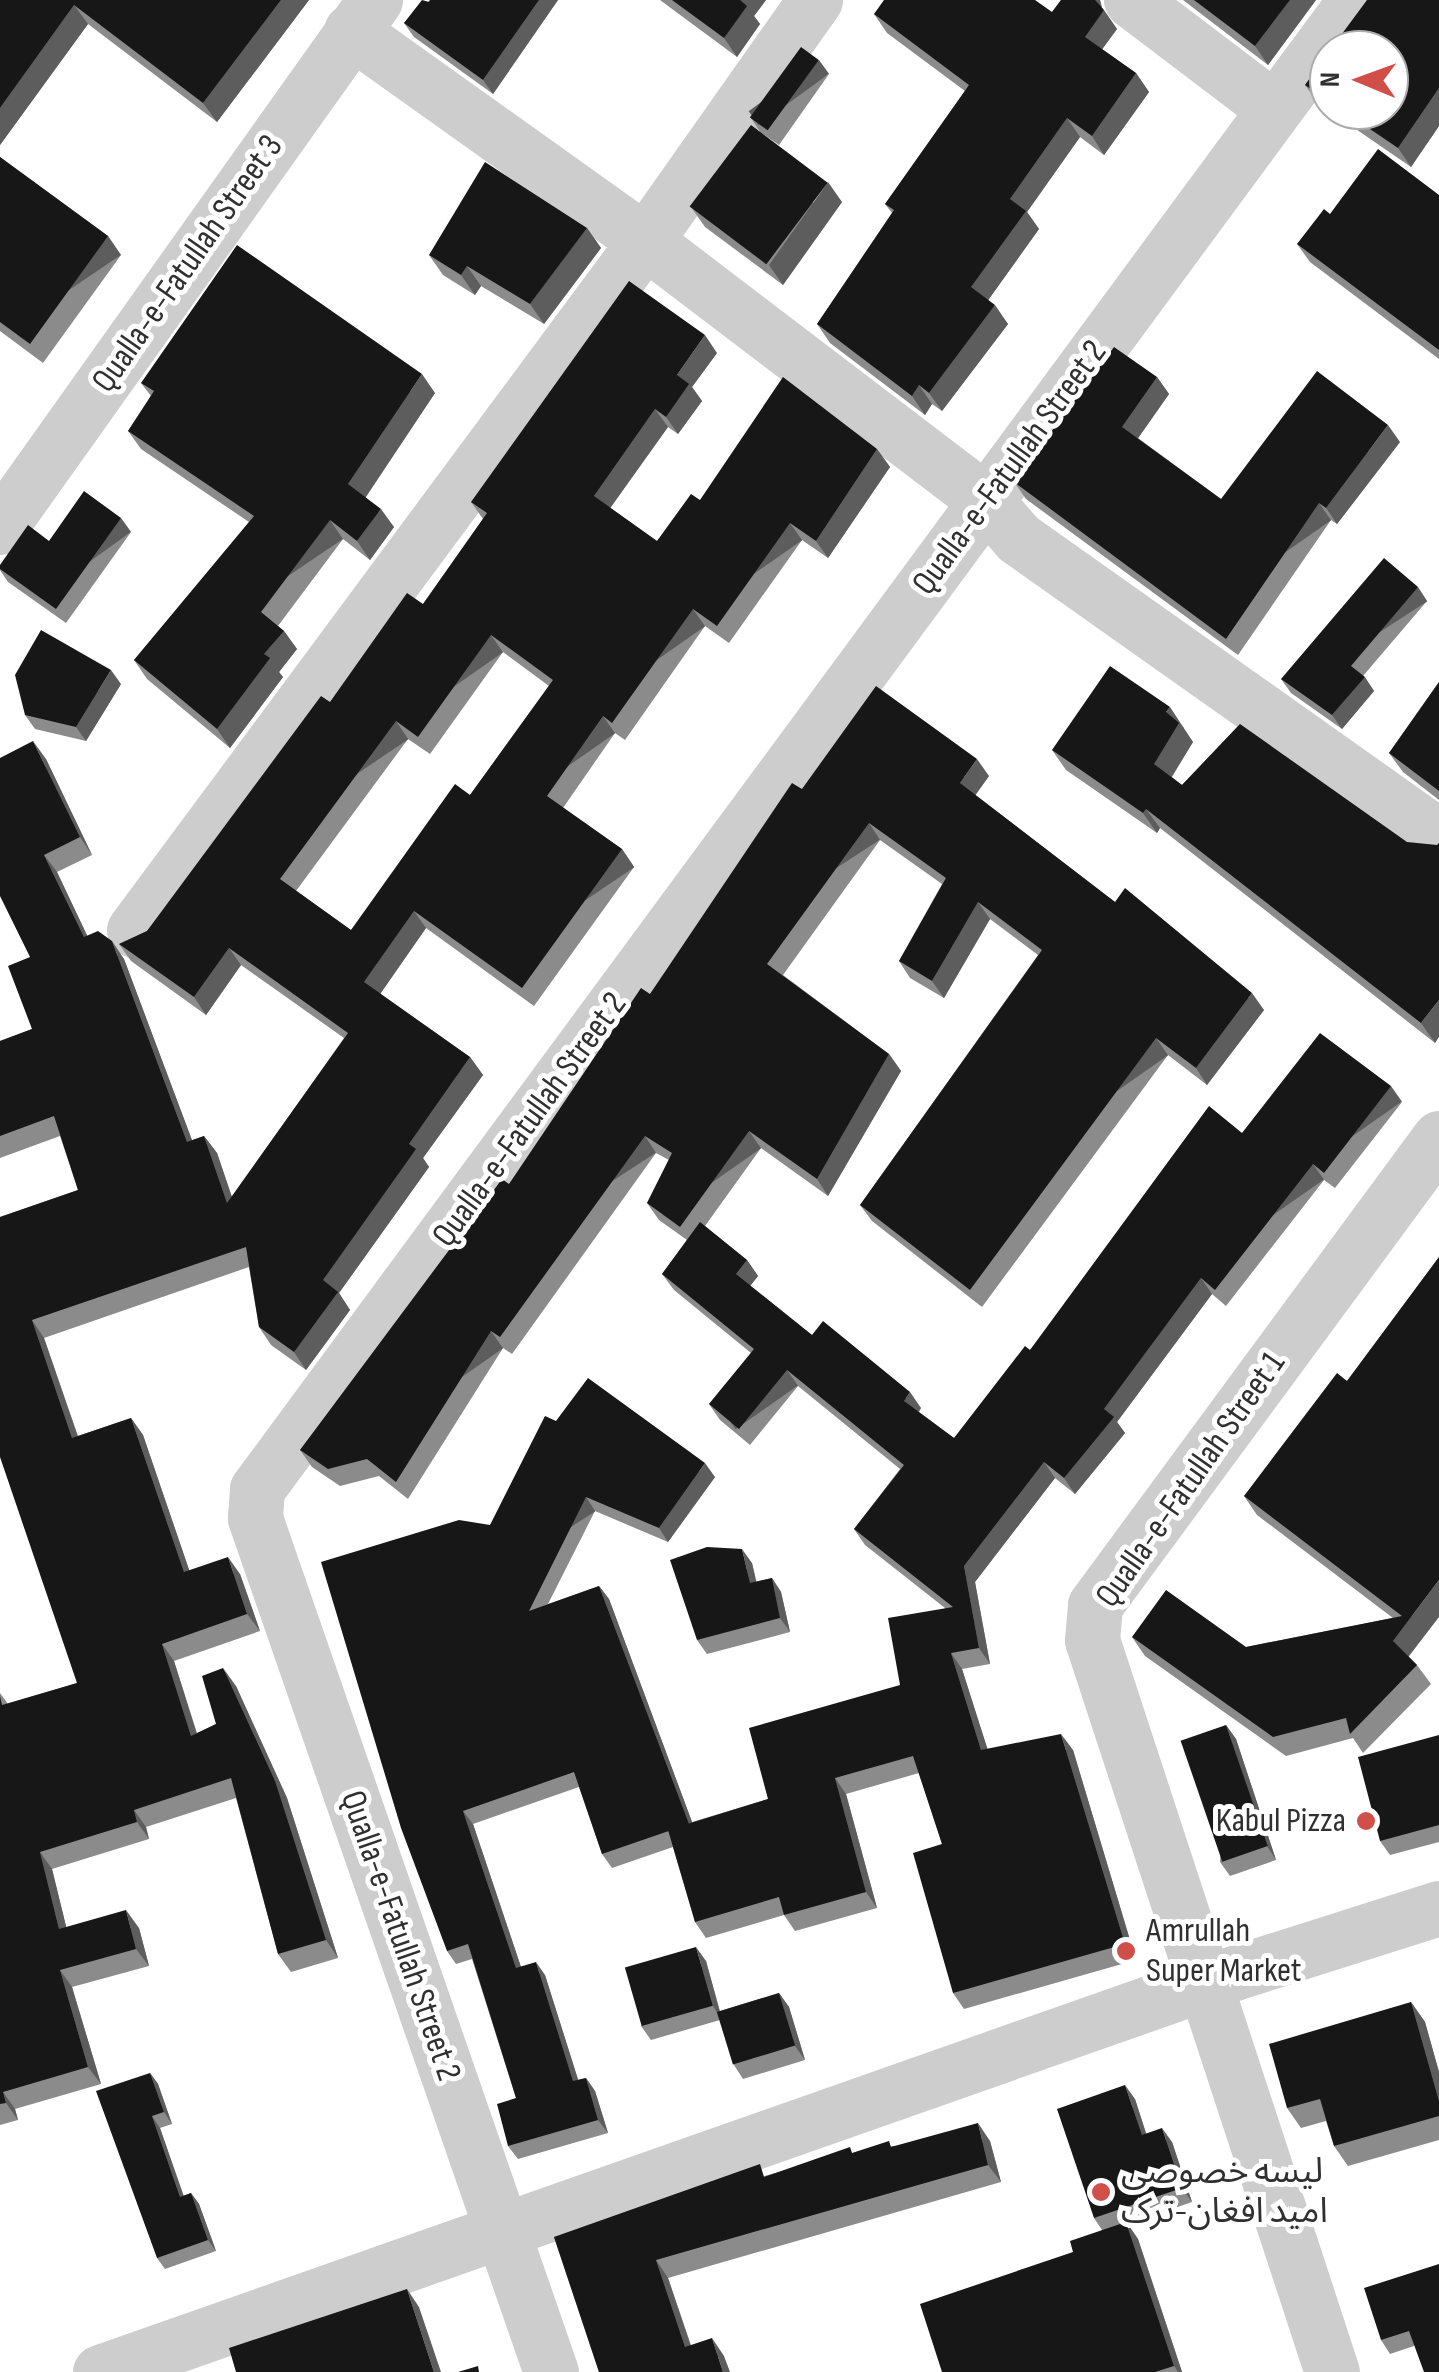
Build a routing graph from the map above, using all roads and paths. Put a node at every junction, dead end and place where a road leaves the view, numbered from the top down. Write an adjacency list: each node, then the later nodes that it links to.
1 (815, 0): 6 (street)
2 (1131, 0): 5 (street)
3 (1354, 0): 5 (street, Qualla-e-Fatullah Street 2)
4 (363, 16): 6 (street); 8 (street, Qualla-e-Fatullah Street 3)
5 (1272, 107): 7 (street, Qualla-e-Fatullah Street 2)
6 (645, 241): 7 (street); 10 (street)
7 (986, 502): 9 (street); 14 (street, Qualla-e-Fatullah Street 2)
8 (0, 528)
9 (1439, 836)
10 (134, 930)
11 (1439, 1138): 13 (street, Qualla-e-Fatullah Street 1)
12 (1439, 1908): 13 (street)
13 (1202, 1985): 14 (street); 17 (street, Qualla-e-Fatullah Street 1)
14 (502, 2232): 15 (street); 16 (street, Qualla-e-Fatullah Street 2)
15 (100, 2372)
16 (551, 2372)
17 (1332, 2372)

